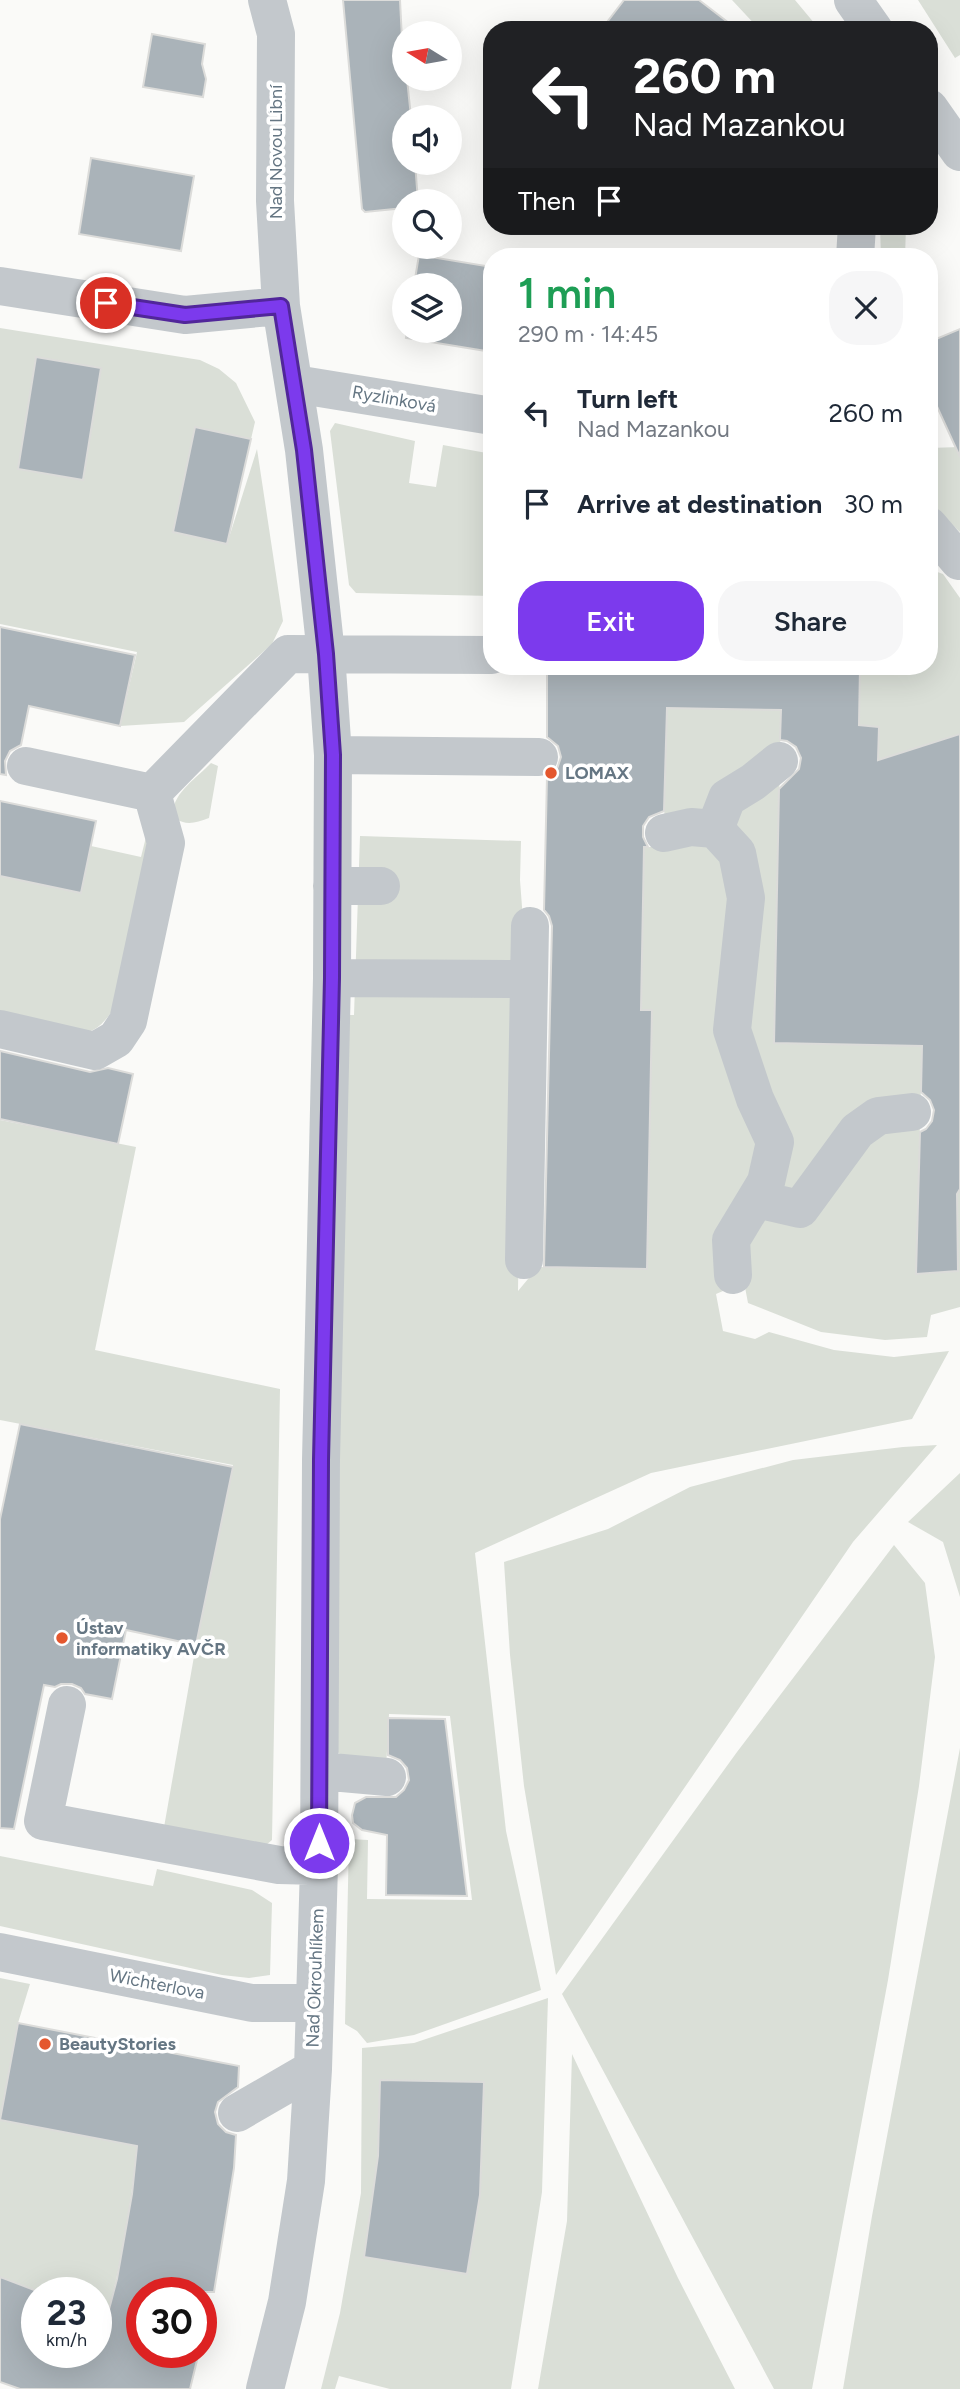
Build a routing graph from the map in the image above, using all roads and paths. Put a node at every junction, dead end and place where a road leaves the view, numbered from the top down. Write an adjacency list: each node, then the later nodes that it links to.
1 (267, 0): 7 (street, Nad Novou Libní)
2 (853, 0): 3 (street)
3 (868, 21)
4 (938, 121): 5 (street)
5 (960, 152)
6 (0, 286): 7 (street)
7 (281, 306): 8 (street, Nad Okrouhlíkem)
8 (295, 384): 9 (street, Ryzlinková); 12 (street, Nad Okrouhlíkem)
9 (483, 415)
10 (938, 536): 11 (street)
11 (959, 561)
12 (326, 654): 13 (street); 14 (street, Nad Okrouhlíkem); 18 (street)
13 (483, 655)
14 (333, 755): 15 (street); 21 (street, Nad Okrouhlíkem)
15 (539, 757)
16 (779, 761): 19 (street)
17 (26, 766): 18 (street)
18 (152, 793): 26 (street)
19 (715, 829): 20 (street); 28 (street)
20 (664, 833)
21 (332, 886): 22 (street); 24 (street, Nad Okrouhlíkem)
22 (382, 886)
23 (530, 926): 25 (street)
24 (332, 978): 25 (street); 32 (street, Nad Okrouhlíkem)
25 (529, 979): 29 (street)
26 (0, 1029)
27 (912, 1112): 28 (street)
28 (757, 1199): 30 (street)
29 (524, 1259)
30 (733, 1275)
31 (67, 1705): 34 (street)
32 (320, 1771): 33 (street); 34 (street, Nad Okrouhlíkem)
33 (387, 1777)
34 (319, 1866): 36 (street, Nad Okrouhlíkem)
35 (0, 1952): 36 (street, Wichterlova)
36 (314, 2003): 37 (street, Nad Okrouhlíkem)
37 (313, 2069): 38 (street); 39 (street, Nad Okrouhlíkem)
38 (237, 2113)
39 (265, 2389)

